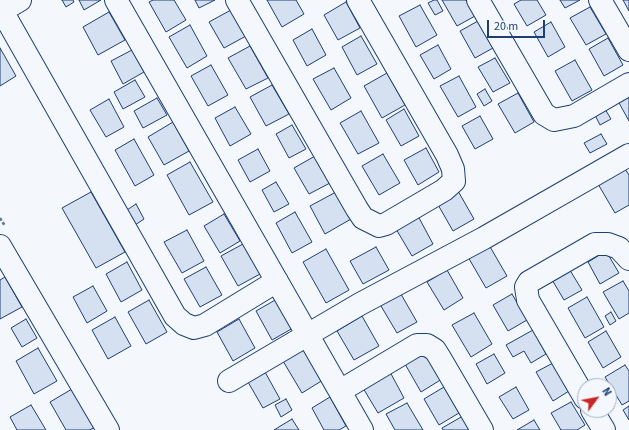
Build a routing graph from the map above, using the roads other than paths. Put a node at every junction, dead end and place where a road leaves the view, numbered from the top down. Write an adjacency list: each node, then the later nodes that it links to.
1 (20, 0): 7 (street)
2 (116, 0): 13 (street)
3 (237, 0): 4 (street)
4 (358, 0)
5 (478, 0): 9 (street)
6 (600, 0): 8 (street)
7 (1, 11): 13 (street)
8 (629, 50)
9 (629, 84)
10 (629, 155): 14 (street)
11 (0, 246): 19 (street)
12 (629, 259): 16 (street)
13 (277, 281): 14 (street)
14 (308, 335): 15 (street); 17 (street)
15 (229, 381)
16 (577, 384)
17 (340, 391): 20 (street); 21 (street)
18 (597, 418): 22 (street)
19 (108, 430)
20 (362, 430)
21 (482, 430)
22 (604, 430)

